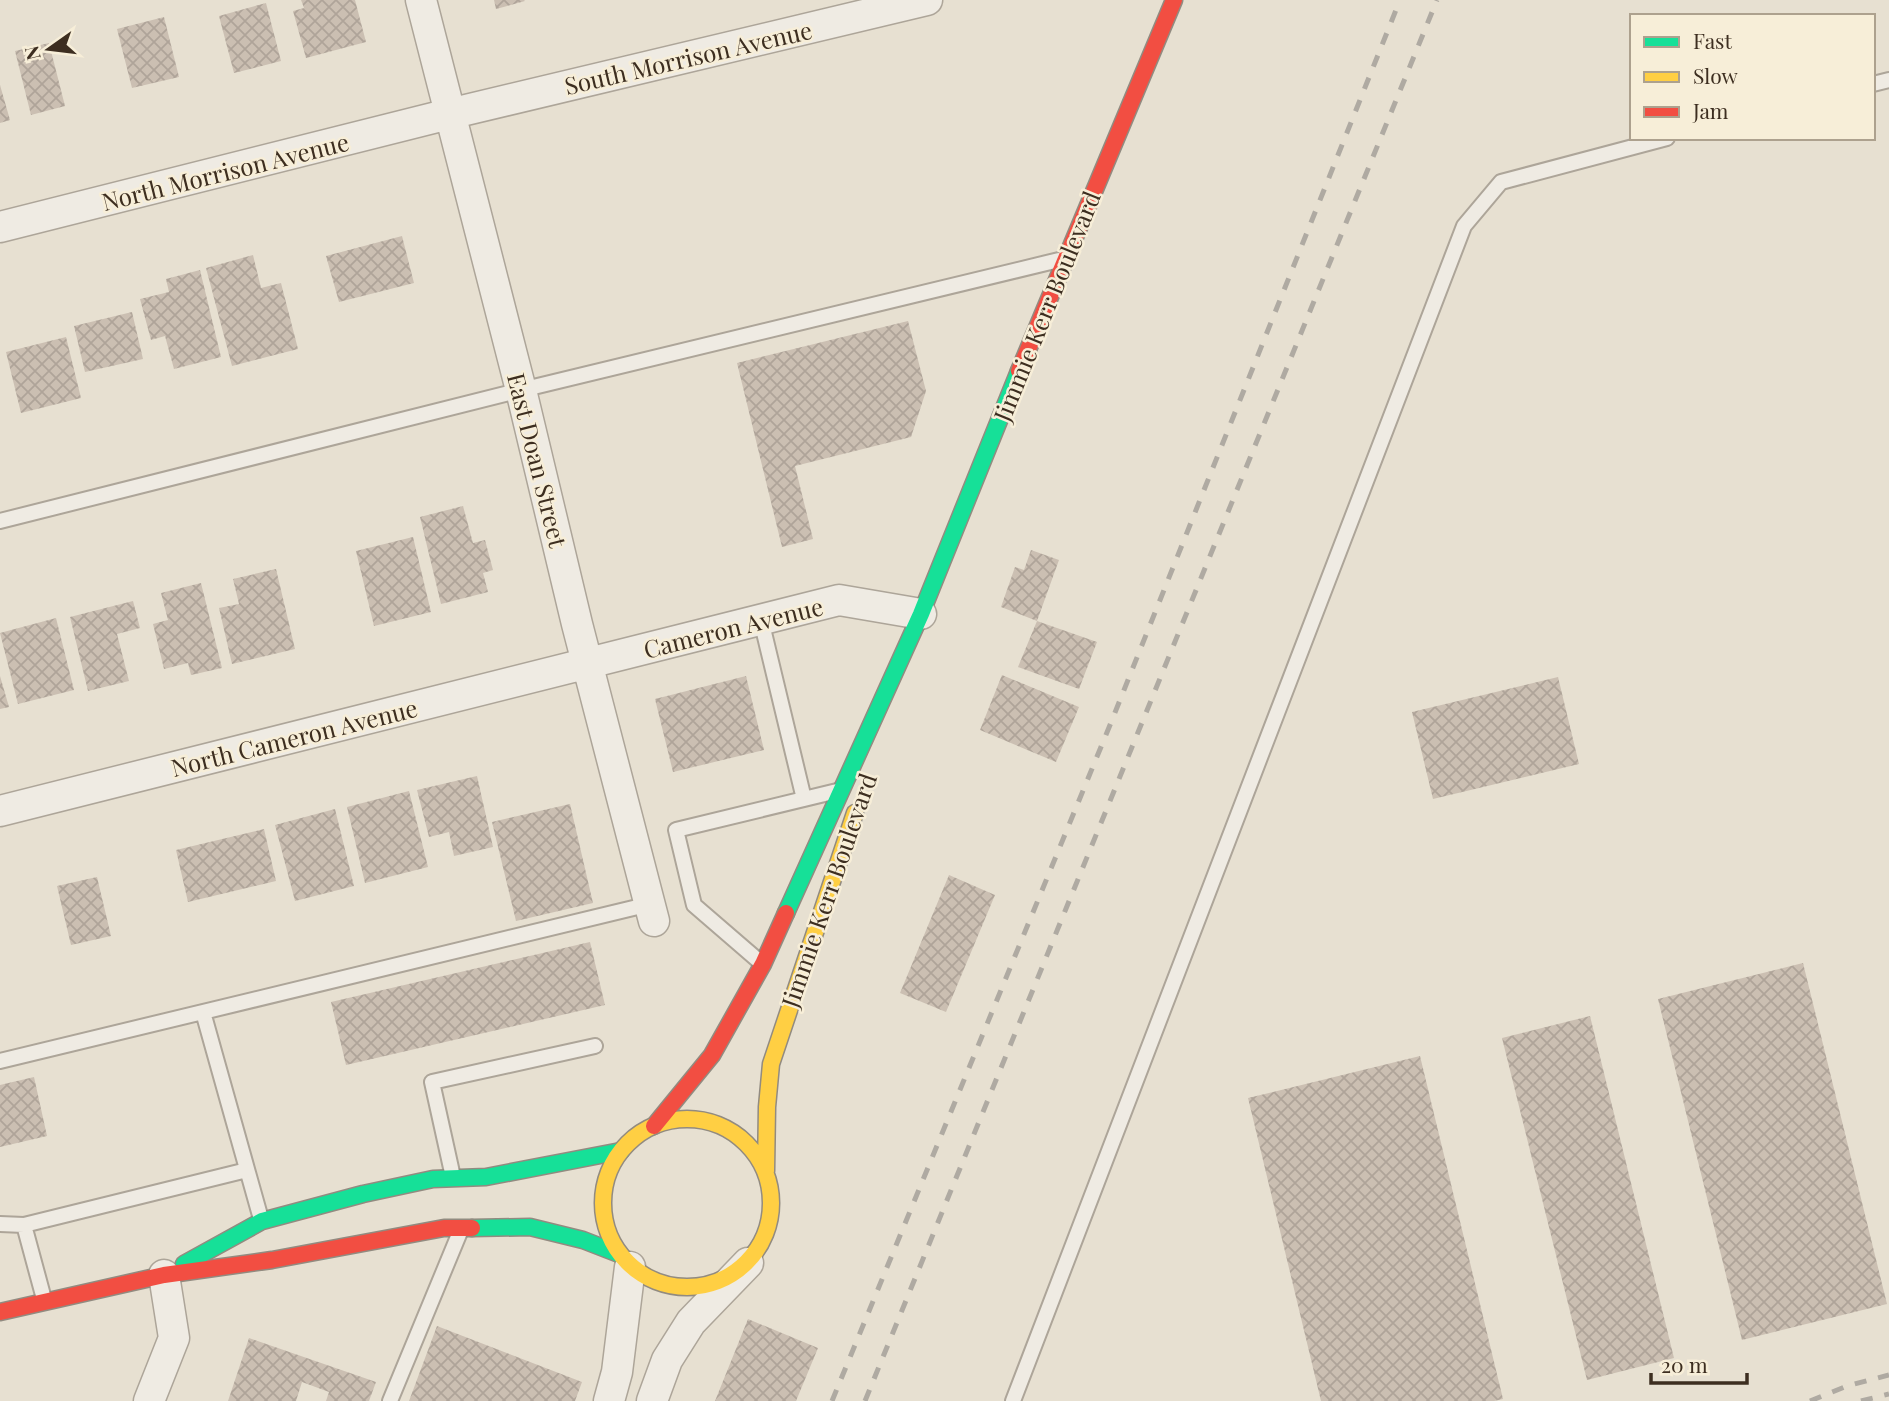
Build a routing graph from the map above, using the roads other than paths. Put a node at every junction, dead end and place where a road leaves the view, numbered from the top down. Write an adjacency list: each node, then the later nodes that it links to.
1 (421, 0): 4 (street, East Doan Street)
2 (927, 0): 4 (street, South Morrison Avenue)
3 (1174, 0): 7 (main road, Jimmie Kerr Boulevard)
4 (449, 114): 6 (street, North Morrison Avenue); 8 (street, East Doan Street)
5 (1659, 140): 41 (lane)
6 (0, 227)
7 (1064, 259): 8 (lane); 10 (main road, Jimmie Kerr Boulevard)
8 (521, 390): 9 (lane); 12 (street, East Doan Street)
9 (0, 522)
10 (921, 614): 11 (street, Cameron Avenue); 13 (main road, Jimmie Kerr Boulevard); 14 (main road, Jimmie Kerr Boulevard)
11 (761, 620): 12 (street, Cameron Avenue); 16 (lane)
12 (588, 664): 17 (street, North Cameron Avenue); 18 (street, East Doan Street)
13 (869, 771)
14 (841, 790): 16 (lane); 19 (main road, Jimmie Kerr Boulevard)
15 (860, 797): 26 (main road, Jimmie Kerr Boulevard)
16 (804, 799): 19 (lane)
17 (0, 811)
18 (652, 913): 20 (lane)
19 (763, 964): 23 (main road, Jimmie Kerr Boulevard)
20 (203, 1012): 22 (lane); 25 (lane)
21 (595, 1046): 27 (lane)
22 (0, 1061)
23 (654, 1126): 24 (main road); 26 (main road)
24 (621, 1152): 27 (main road); 32 (main road)
25 (247, 1170): 28 (lane); 30 (lane)
26 (765, 1171): 33 (main road)
27 (453, 1178): 28 (main road)
28 (262, 1221): 34 (main road)
29 (0, 1224): 30 (lane)
30 (24, 1226): 35 (lane)
31 (462, 1227): 32 (main road); 34 (main road); 38 (lane)
32 (625, 1261): 33 (main road); 39 (street)
33 (748, 1262): 40 (street)
34 (164, 1275): 35 (main road); 37 (street)
35 (45, 1302): 36 (main road)
36 (0, 1312)
37 (149, 1401)
38 (390, 1401)
39 (609, 1401)
40 (652, 1401)
41 (1013, 1401)

